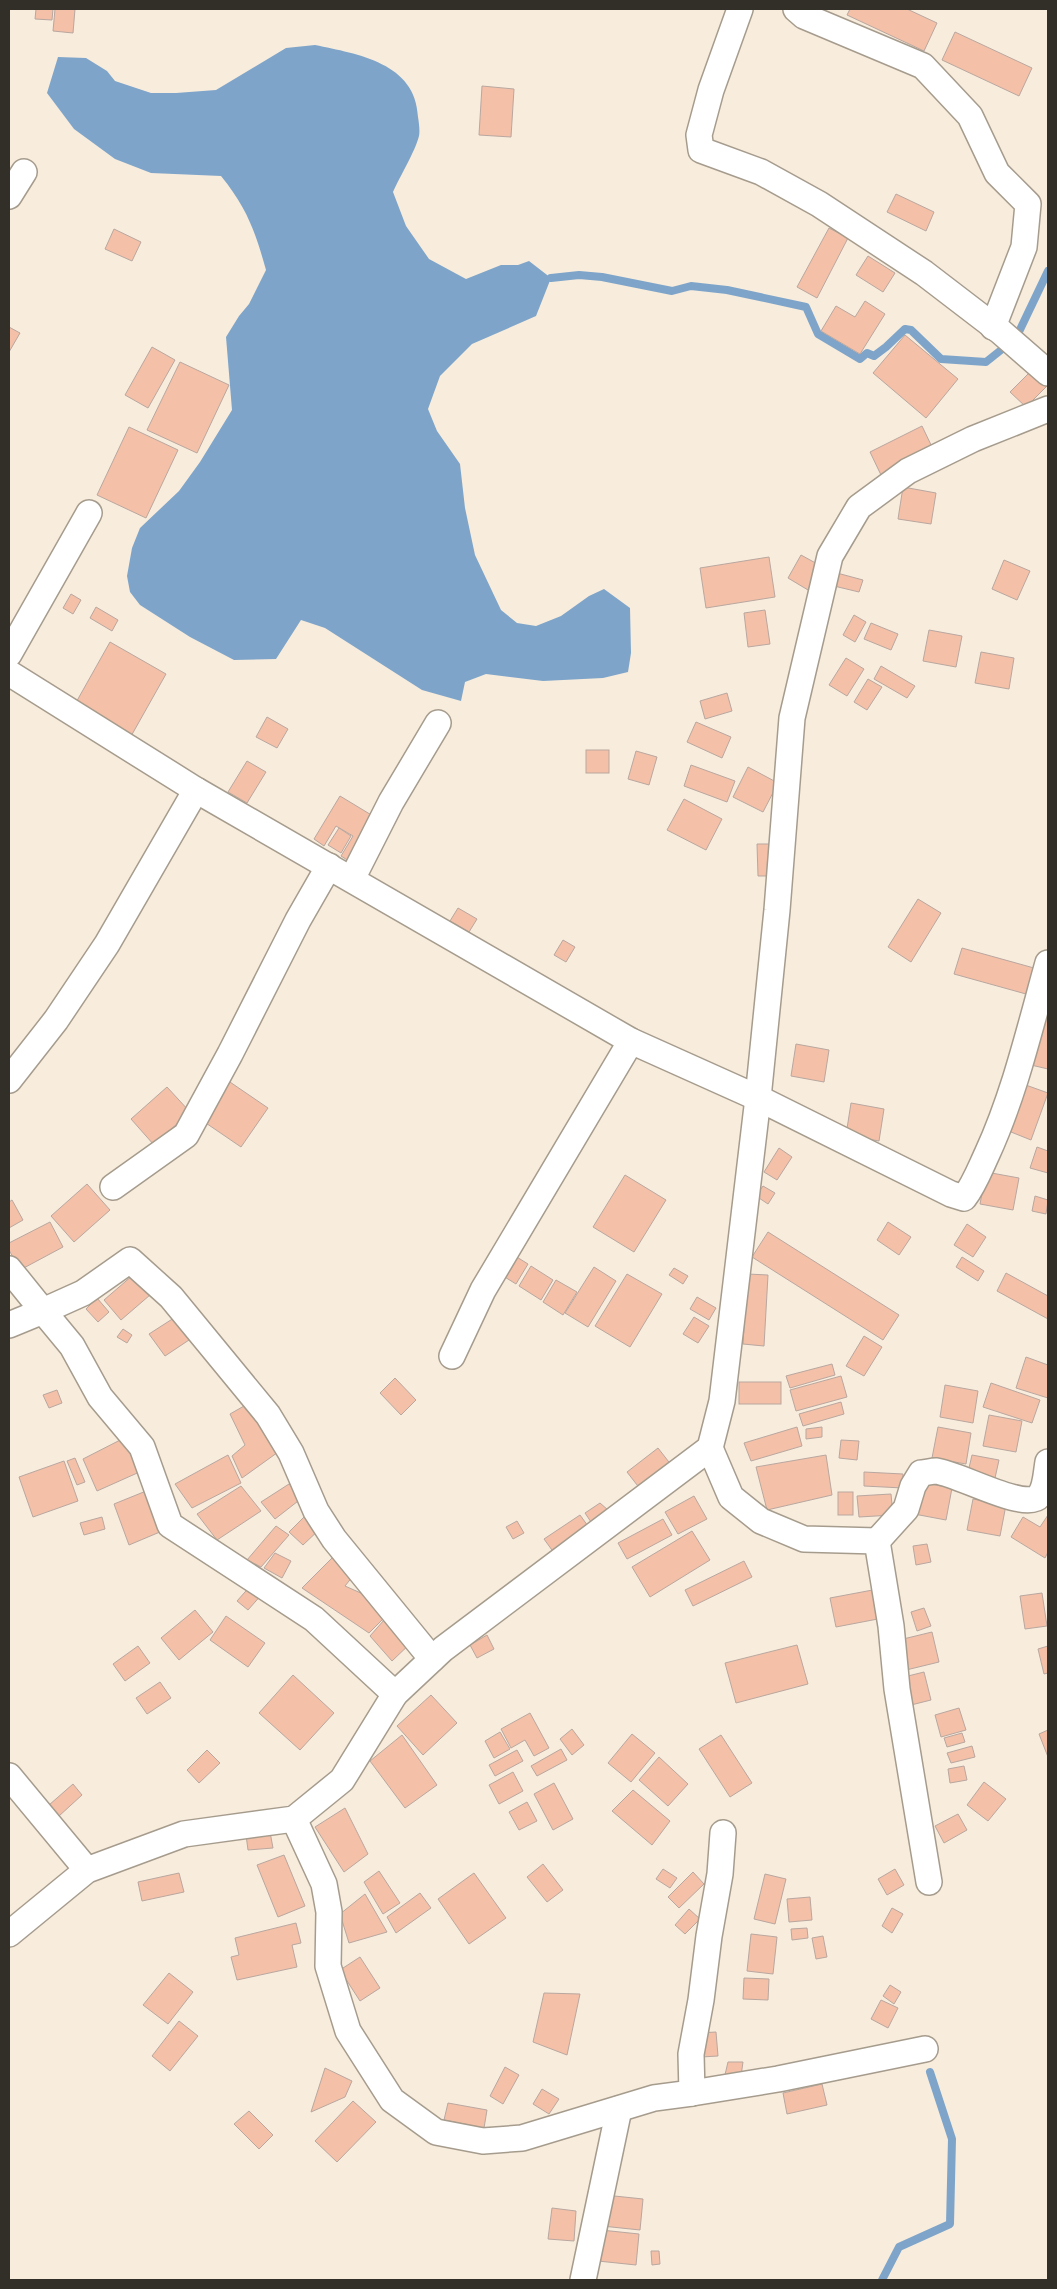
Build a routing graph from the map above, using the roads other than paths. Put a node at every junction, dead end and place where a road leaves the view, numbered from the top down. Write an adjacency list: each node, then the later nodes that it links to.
1 (740, 9): 5 (street)
2 (796, 9): 5 (street)
3 (24, 172): 4 (street)
4 (9, 196)
5 (1004, 336): 6 (street)
6 (1048, 373)
7 (1048, 409): 18 (street)
8 (89, 513): 9 (street)
9 (9, 654)
10 (9, 673): 12 (street)
11 (438, 722): 14 (street)
12 (196, 790): 13 (street); 17 (street)
13 (329, 866): 14 (street); 19 (street)
14 (352, 879): 16 (street)
15 (1048, 963): 18 (street)
16 (631, 1041): 18 (street); 23 (street)
17 (9, 1080)
18 (758, 1098): 24 (street)
19 (113, 1187)
20 (9, 1268): 21 (street)
21 (43, 1311): 22 (street); 27 (street); 28 (street)
22 (9, 1325)
23 (452, 1356)
24 (710, 1448): 26 (street); 27 (street)
25 (1048, 1462): 26 (street)
26 (878, 1541): 33 (street)
27 (432, 1660): 28 (street)
28 (395, 1694): 30 (street)
29 (9, 1776): 32 (street)
30 (294, 1818): 32 (street); 37 (street)
31 (723, 1833): 36 (street)
32 (87, 1870): 34 (street)
33 (929, 1882)
34 (9, 1934)
35 (925, 2049): 36 (street)
36 (692, 2093): 37 (street)
37 (618, 2108): 38 (street)
38 (583, 2280)

